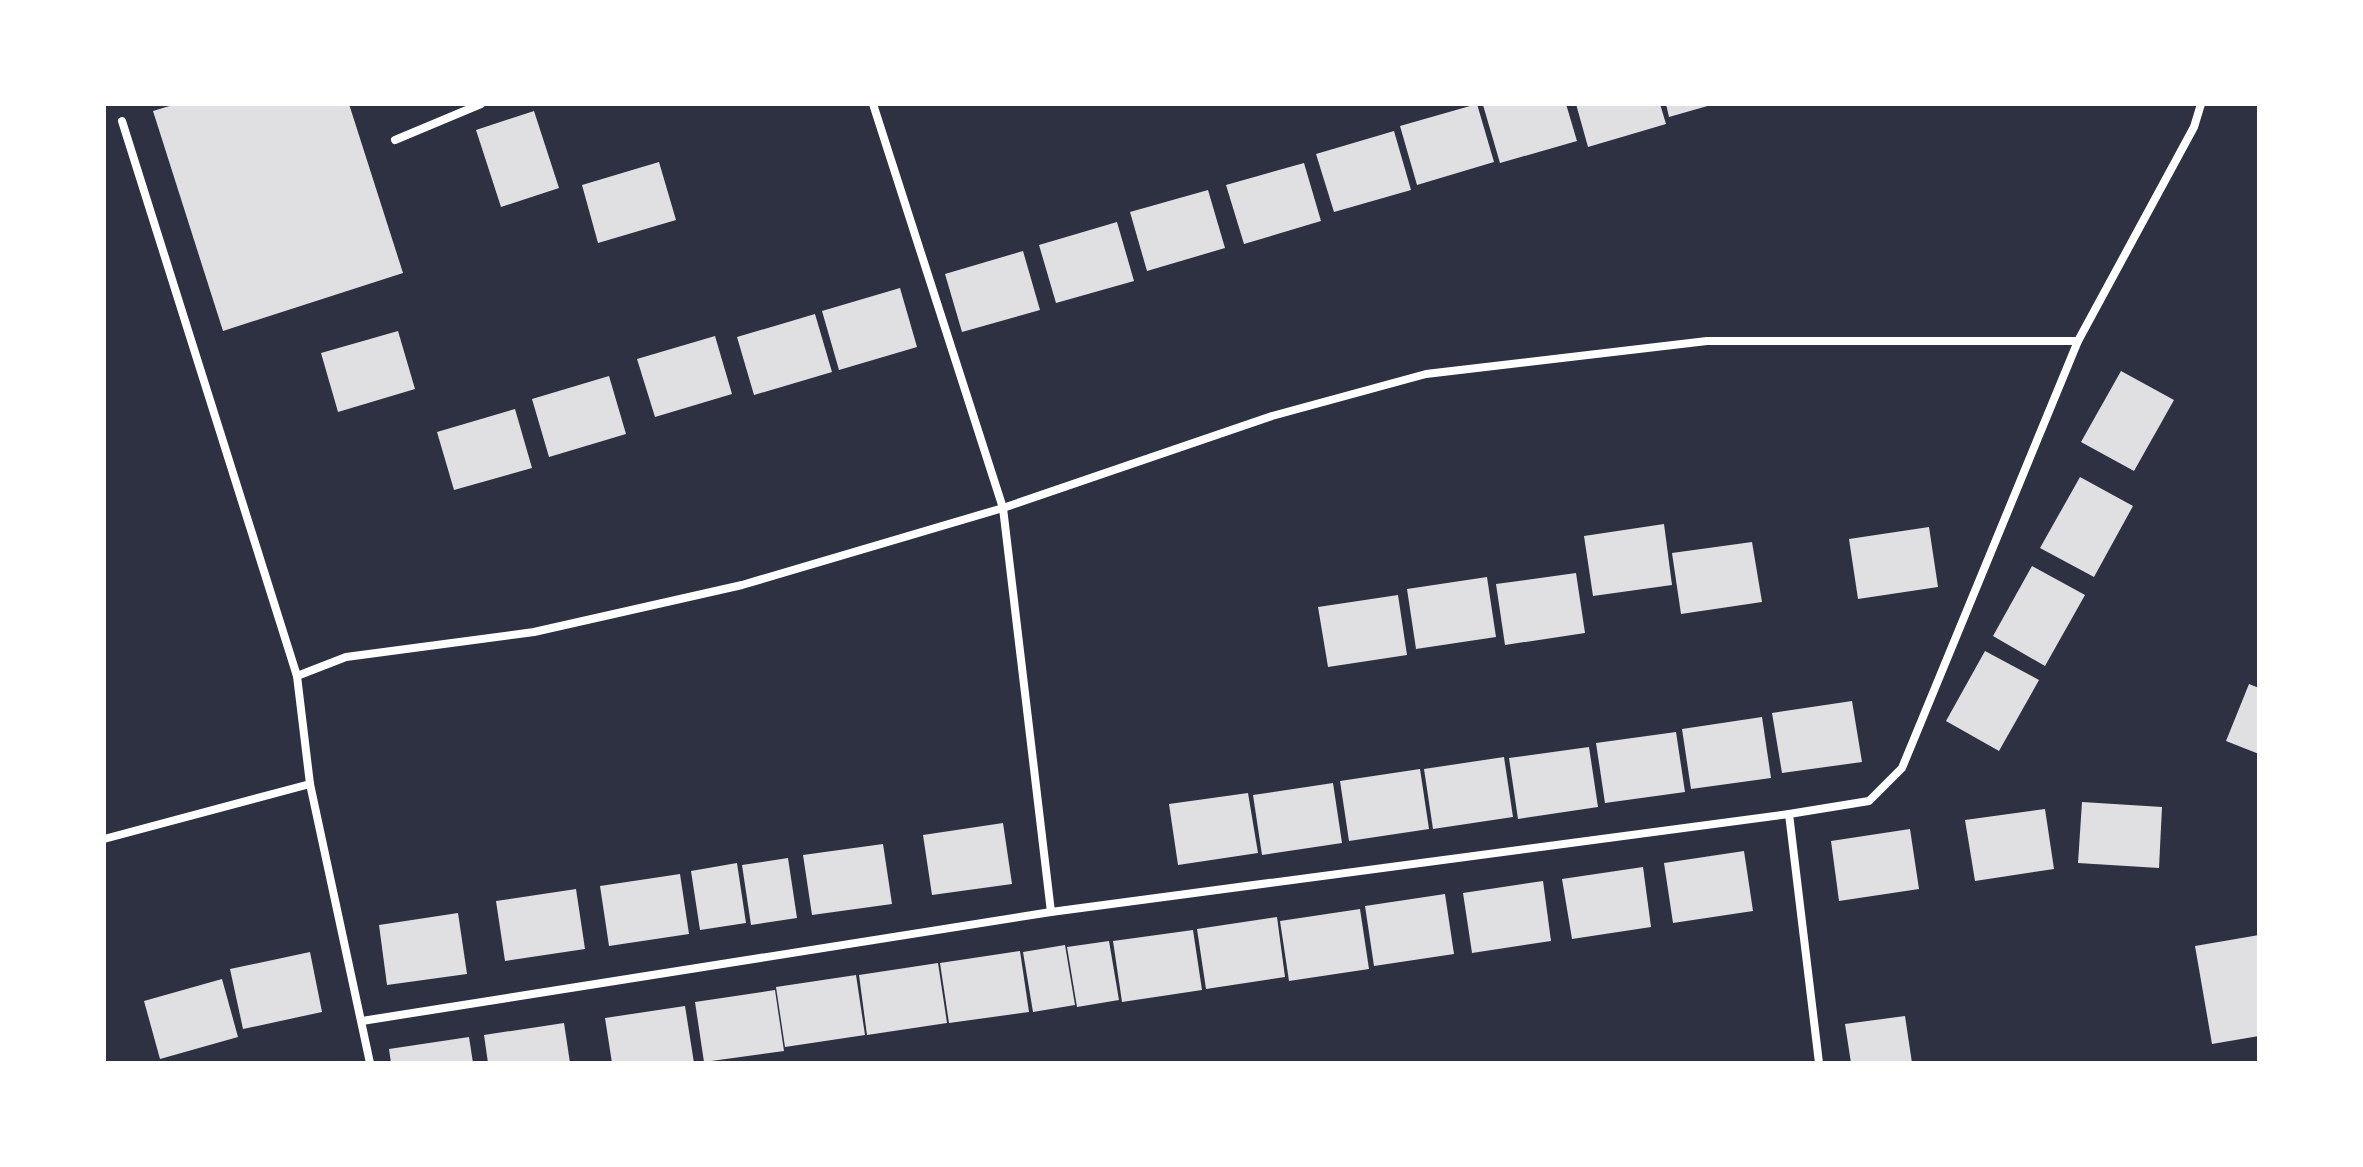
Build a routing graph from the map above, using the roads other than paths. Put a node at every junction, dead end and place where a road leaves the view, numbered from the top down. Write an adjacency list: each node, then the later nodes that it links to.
1 (481, 104): 5 (street)
2 (873, 104): 7 (street)
3 (2201, 104): 6 (street)
4 (122, 121): 8 (street)
5 (395, 140)
6 (2078, 341): 7 (street); 10 (street)
7 (1003, 508): 8 (street); 12 (street)
8 (297, 676): 9 (street)
9 (310, 784): 11 (street); 13 (street)
10 (1789, 814): 12 (street); 15 (street)
11 (104, 839)
12 (1051, 912): 13 (street)
13 (362, 1021): 14 (street)
14 (370, 1063)
15 (1819, 1063)

